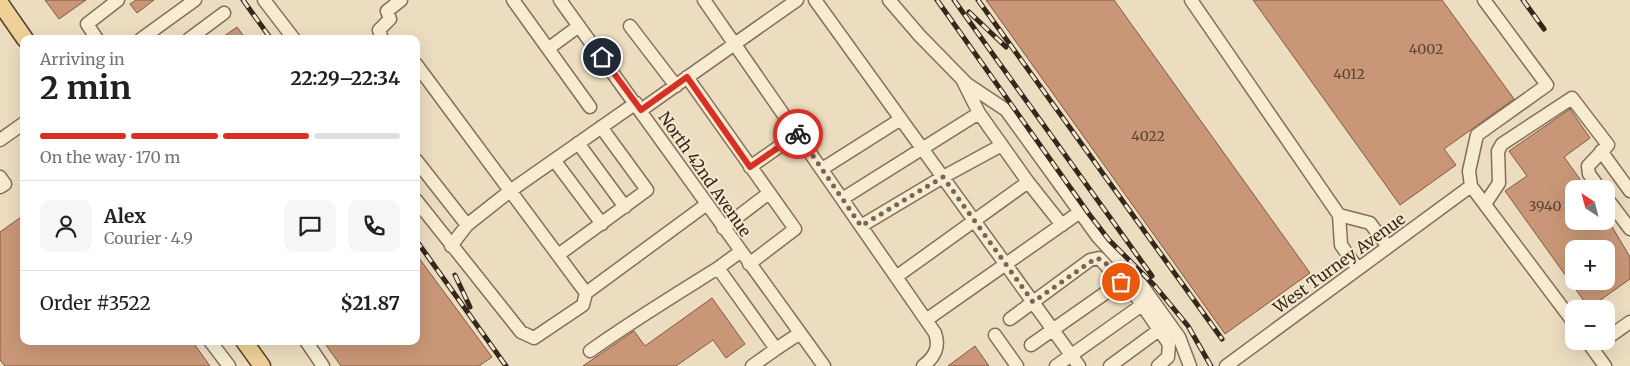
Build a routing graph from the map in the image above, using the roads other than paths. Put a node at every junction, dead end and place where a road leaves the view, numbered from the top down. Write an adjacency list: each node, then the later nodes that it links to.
1 (118, 0): 18 (street)
2 (195, 0): 19 (street)
3 (264, 0): 21 (street)
4 (401, 0): 22 (street)
5 (513, 0): 24 (street)
6 (560, 0): 15 (street, North 42nd Avenue)
7 (704, 0): 23 (street)
8 (797, 0): 23 (street)
9 (815, 0): 32 (street)
10 (889, 0): 27 (street)
11 (1191, 0): 61 (street)
12 (1484, 0): 49 (street)
13 (0, 3): 17 (main road)
14 (224, 13): 20 (street)
15 (579, 26): 24 (street); 29 (street, North 42nd Avenue)
16 (630, 26): 28 (street)
17 (23, 35)
18 (94, 35)
19 (147, 35)
20 (194, 35)
21 (291, 35)
22 (381, 35)
23 (735, 44): 26 (street); 35 (street)
24 (549, 48): 30 (street)
25 (420, 69): 51 (street)
26 (687, 77): 28 (street); 43 (street)
27 (962, 79): 31 (street); 60 (street)
28 (676, 86): 29 (street)
29 (638, 106): 34 (street); 55 (street, North 42nd Avenue)
30 (590, 107)
31 (979, 113): 38 (street); 39 (street)
32 (901, 119): 39 (street); 44 (street)
33 (20, 125): 36 (street)
34 (601, 127): 37 (street); 58 (street)
35 (797, 134): 43 (street); 44 (street)
36 (0, 140)
37 (578, 143): 41 (street); 58 (street)
38 (1002, 145): 46 (street); 48 (street)
39 (922, 149): 46 (street); 54 (street)
40 (1601, 151): 47 (street); 52 (street); 56 (street)
41 (554, 160): 51 (street); 63 (street)
42 (420, 165): 65 (street)
43 (750, 167): 53 (street)
44 (822, 169): 54 (street)
45 (0, 177): 50 (street)
46 (943, 177): 62 (street); 66 (street)
47 (1594, 180)
48 (1028, 182): 62 (street); 64 (street)
49 (1471, 186): 56 (street); 70 (street, West Turney Avenue)
50 (0, 187)
51 (510, 191): 65 (street); 72 (street)
52 (1630, 191)
53 (769, 193): 67 (street); 73 (street)
54 (842, 199): 66 (street)
55 (707, 204): 67 (street, North 42nd Avenue); 79 (street)
56 (1485, 204): 82 (street)
57 (420, 205): 69 (street)
58 (625, 207): 63 (street)
59 (1615, 209): 68 (street)
60 (1080, 212): 64 (street); 109 (street)
61 (1339, 215): 70 (street); 76 (street)
62 (974, 221): 74 (street); 77 (street)
63 (602, 224): 72 (street)
64 (1062, 225): 74 (street)
65 (467, 226): 69 (street)
66 (861, 226): 77 (street)
67 (723, 228): 71 (street, North 42nd Avenue)
68 (1630, 229)
69 (451, 246): 79 (street)
70 (1388, 247): 76 (street, West Turney Avenue)
71 (740, 252): 73 (street, North 42nd Avenue); 75 (street)
72 (558, 255): 79 (street)
73 (749, 264): 89 (street, North 42nd Avenue)
74 (1006, 264): 80 (street); 84 (street)
75 (718, 268): 95 (street); 97 (street)
76 (1358, 269): 110 (street, West Turney Avenue)
77 (896, 277): 84 (street)
78 (1121, 282): 80 (street); 81 (street); 86 (street)
79 (586, 293)
80 (1033, 302): 83 (street); 86 (street)
81 (1142, 305): 87 (street); 98 (street)
82 (1565, 311)
83 (1010, 319)
84 (926, 320): 104 (street)
85 (1630, 322): 88 (street)
86 (1053, 330): 94 (street); 98 (street)
87 (1159, 330): 107 (street); 108 (street)
88 (1615, 333)
89 (800, 334): 95 (street); 103 (street, North 42nd Avenue)
90 (995, 335): 105 (street)
91 (213, 345): 99 (street)
92 (247, 345): 100 (main road)
93 (309, 345): 101 (street)
94 (1031, 345)
95 (776, 349): 102 (street)
96 (1594, 350): 111 (street)
97 (590, 351)
98 (1075, 361): 106 (street)
99 (229, 366)
100 (262, 366)
101 (324, 366)
102 (752, 366)
103 (824, 366)
104 (923, 366)
105 (1017, 366)
106 (1056, 366)
107 (1110, 366)
108 (1158, 366)
109 (1190, 366)
110 (1226, 366)
111 (1605, 366)

